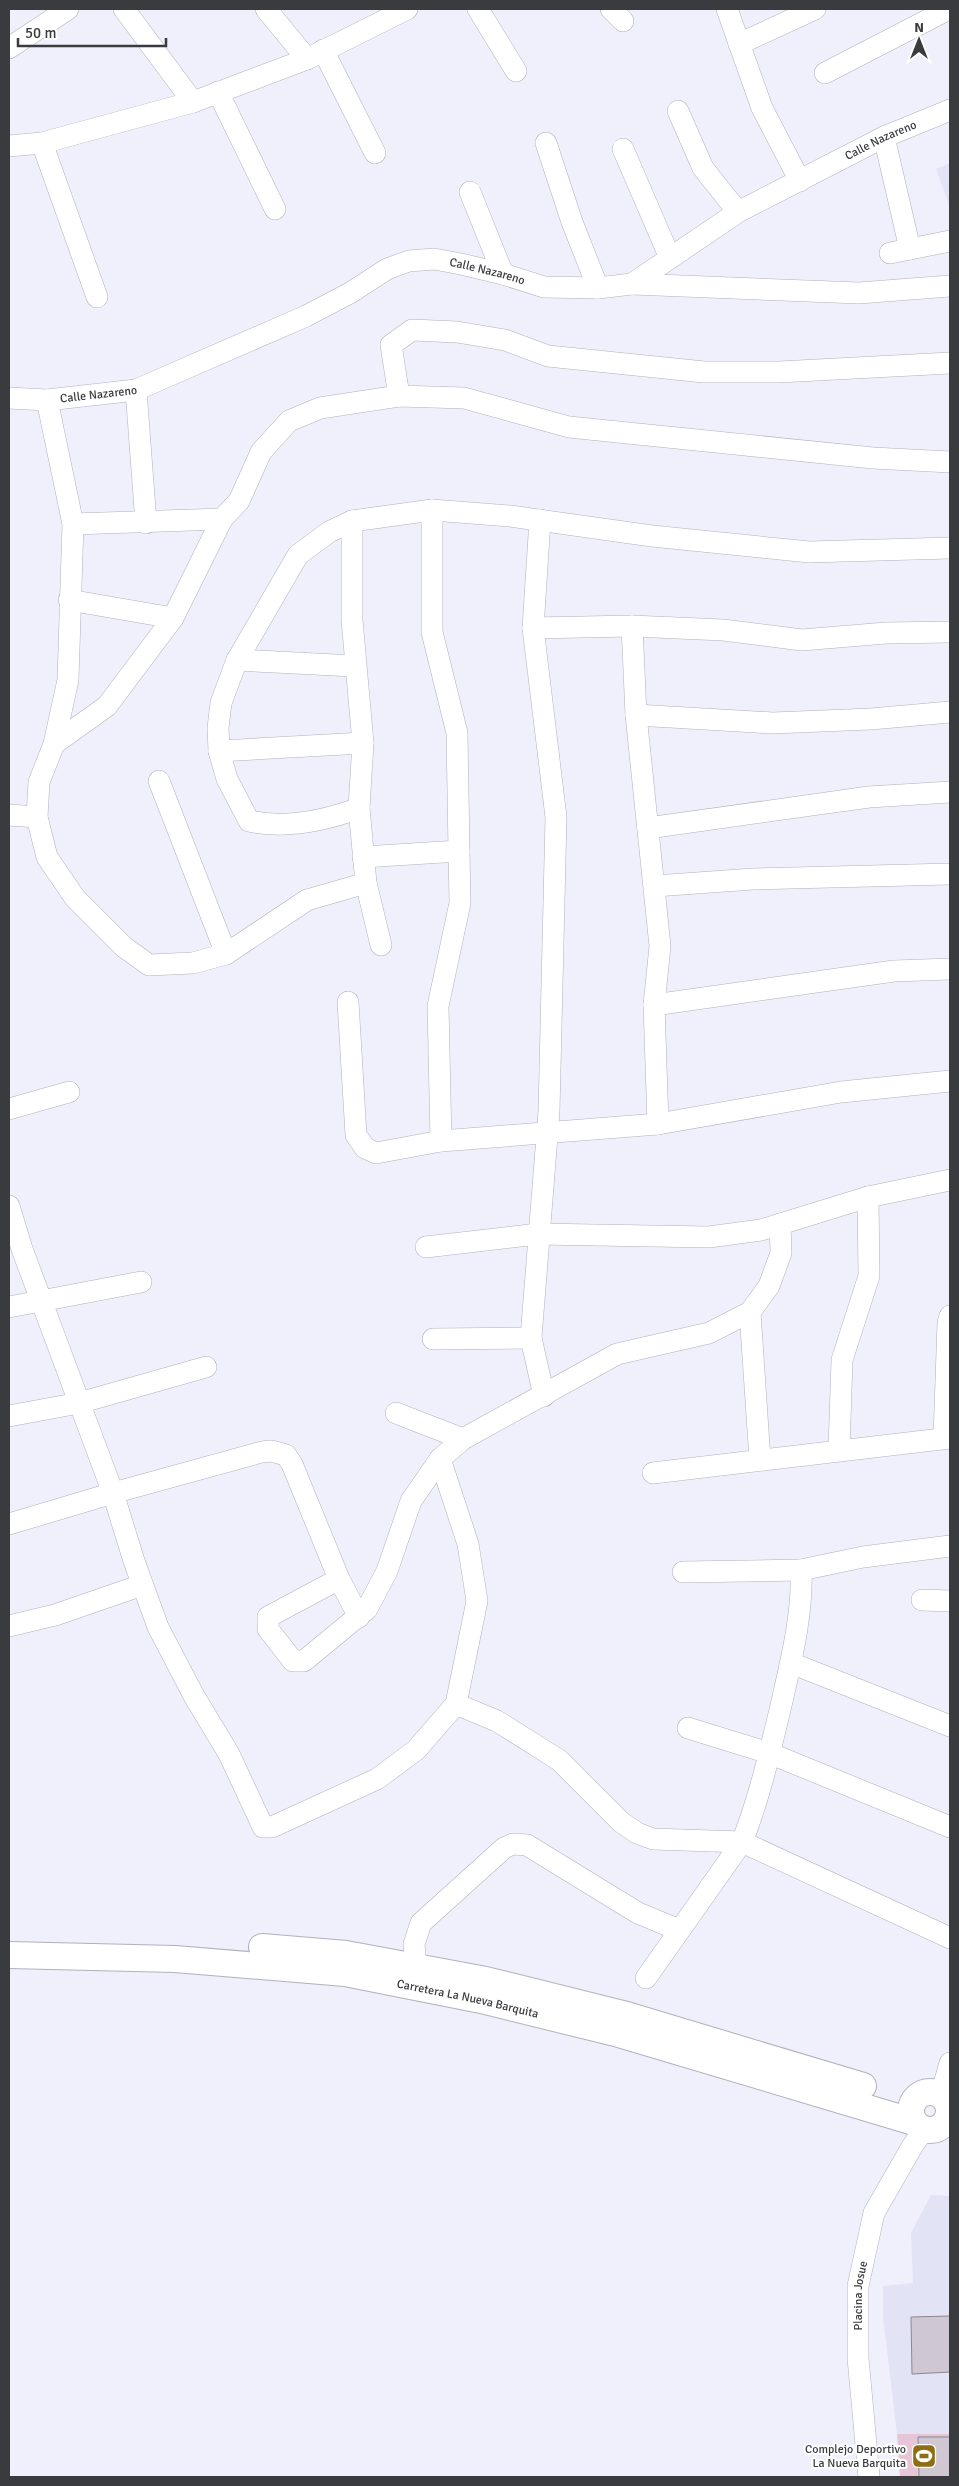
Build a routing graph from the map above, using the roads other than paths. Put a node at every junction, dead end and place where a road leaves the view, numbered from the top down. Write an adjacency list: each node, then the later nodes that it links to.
1 (68, 9): 10 (street)
2 (124, 9): 15 (street)
3 (266, 9): 11 (street)
4 (407, 9): 11 (street)
5 (478, 9): 12 (street)
6 (727, 9): 9 (street)
7 (815, 9): 9 (street)
8 (949, 9): 13 (street)
9 (739, 44): 24 (street)
10 (9, 48)
11 (315, 54): 14 (street); 23 (street)
12 (516, 71)
13 (825, 73)
14 (218, 92): 15 (street); 26 (street)
15 (193, 102): 20 (street)
16 (950, 110): 18 (street, Calle Nazareno)
17 (678, 111): 27 (street)
18 (884, 137): 24 (street, Calle Nazareno); 28 (street)
19 (546, 142): 33 (street)
20 (42, 143): 21 (street); 34 (street)
21 (9, 146)
22 (623, 149): 29 (street)
23 (375, 153)
24 (800, 181): 27 (street, Calle Nazareno)
25 (470, 192): 30 (street)
26 (275, 209)
27 (738, 212): 29 (street, Calle Nazareno)
28 (950, 241)
29 (670, 258): 31 (street, Calle Nazareno)
30 (503, 274): 33 (street, Calle Nazareno); 36 (street, Calle Nazareno)
31 (632, 284): 32 (street); 33 (street, Calle Nazareno)
32 (950, 286)
33 (598, 288)
34 (96, 297)
35 (950, 363): 37 (street)
36 (136, 390): 39 (street, Calle Nazareno); 45 (street)
37 (399, 396): 40 (street); 42 (street)
38 (9, 398): 39 (street, Calle Nazareno)
39 (47, 400): 46 (street)
40 (950, 462)
41 (432, 510): 43 (street); 44 (street); 66 (street)
42 (222, 519): 45 (street); 49 (street)
43 (540, 520): 47 (street); 51 (street)
44 (352, 521): 53 (street); 54 (street)
45 (146, 523): 46 (street)
46 (73, 524): 48 (street)
47 (950, 548)
48 (69, 600): 49 (street); 58 (street)
49 (173, 618): 58 (street)
50 (632, 626): 51 (street); 52 (street); 56 (street)
51 (533, 628): 80 (street)
52 (950, 632)
53 (237, 660): 54 (street); 59 (street)
54 (354, 666): 57 (street)
55 (950, 712): 56 (street)
56 (636, 716): 65 (street)
57 (363, 743): 59 (street); 62 (street)
58 (54, 744): 64 (street)
59 (219, 751): 62 (street)
60 (159, 782): 72 (street)
61 (950, 792): 65 (street)
62 (359, 808): 67 (street)
63 (9, 815): 64 (street)
64 (37, 817): 72 (street)
65 (648, 828): 70 (street)
66 (459, 851): 67 (street); 81 (street)
67 (363, 857): 69 (street)
68 (950, 874): 70 (street)
69 (366, 883): 71 (street); 72 (street)
70 (654, 886): 75 (street)
71 (381, 945)
72 (226, 954)
73 (950, 969): 75 (street)
74 (348, 1002): 81 (street)
75 (654, 1005): 79 (street)
76 (950, 1081): 79 (street)
77 (69, 1092): 78 (street)
78 (9, 1109)
79 (658, 1124): 80 (street)
80 (546, 1134): 81 (street); 86 (street)
81 (442, 1141)
82 (950, 1180): 83 (street)
83 (868, 1197): 85 (street); 102 (street)
84 (10, 1213): 89 (street)
85 (780, 1224): 86 (street); 91 (street)
86 (538, 1234): 87 (street); 93 (street)
87 (426, 1247)
88 (141, 1282): 89 (street)
89 (41, 1300): 90 (street); 97 (street)
90 (9, 1307)
91 (750, 1312): 96 (street); 104 (street)
92 (950, 1316): 100 (street)
93 (531, 1338): 94 (street); 96 (street)
94 (433, 1339)
95 (206, 1368): 97 (street)
96 (544, 1396): 101 (street)
97 (79, 1402): 99 (street); 106 (street)
98 (396, 1413): 101 (street)
99 (9, 1416)
100 (947, 1438): 102 (street)
101 (463, 1439): 103 (street)
102 (839, 1450): 104 (street)
103 (440, 1460): 115 (street); 118 (street)
104 (760, 1460): 105 (street)
105 (653, 1473)
106 (113, 1493): 107 (street); 111 (street); 112 (street)
107 (9, 1524)
108 (950, 1546): 109 (street)
109 (801, 1570): 110 (street); 117 (street)
110 (683, 1572)
111 (339, 1579): 115 (street); 115 (street)
112 (142, 1585): 116 (street); 118 (street)
113 (922, 1600): 114 (street)
114 (950, 1601)
115 (359, 1617)
116 (9, 1626)
117 (791, 1663): 119 (street); 121 (street)
118 (456, 1704): 123 (street)
119 (950, 1726)
120 (688, 1728): 121 (street)
121 (769, 1753): 122 (street); 123 (street)
122 (950, 1827)
123 (742, 1842): 124 (street); 125 (street)
124 (679, 1930): 130 (street); 131 (street)
125 (950, 1938)
126 (9, 1940): 127 (street, Carretera La Nueva Barquita)
127 (176, 1952): 128 (street, Carretera La Nueva Barquita); 129 (street, Carretera La Nueva Barquita)
128 (9, 1956)
129 (346, 1964): 130 (street, Carretera La Nueva Barquita); 134 (street, Carretera La Nueva Barquita)
130 (416, 1967): 134 (street, Carretera La Nueva Barquita)
131 (646, 1978)
132 (950, 2063): 133 (street)
133 (941, 2096): 134 (street); 134 (street)
134 (918, 2118): 135 (street, Placina Josue)
135 (868, 2477)

